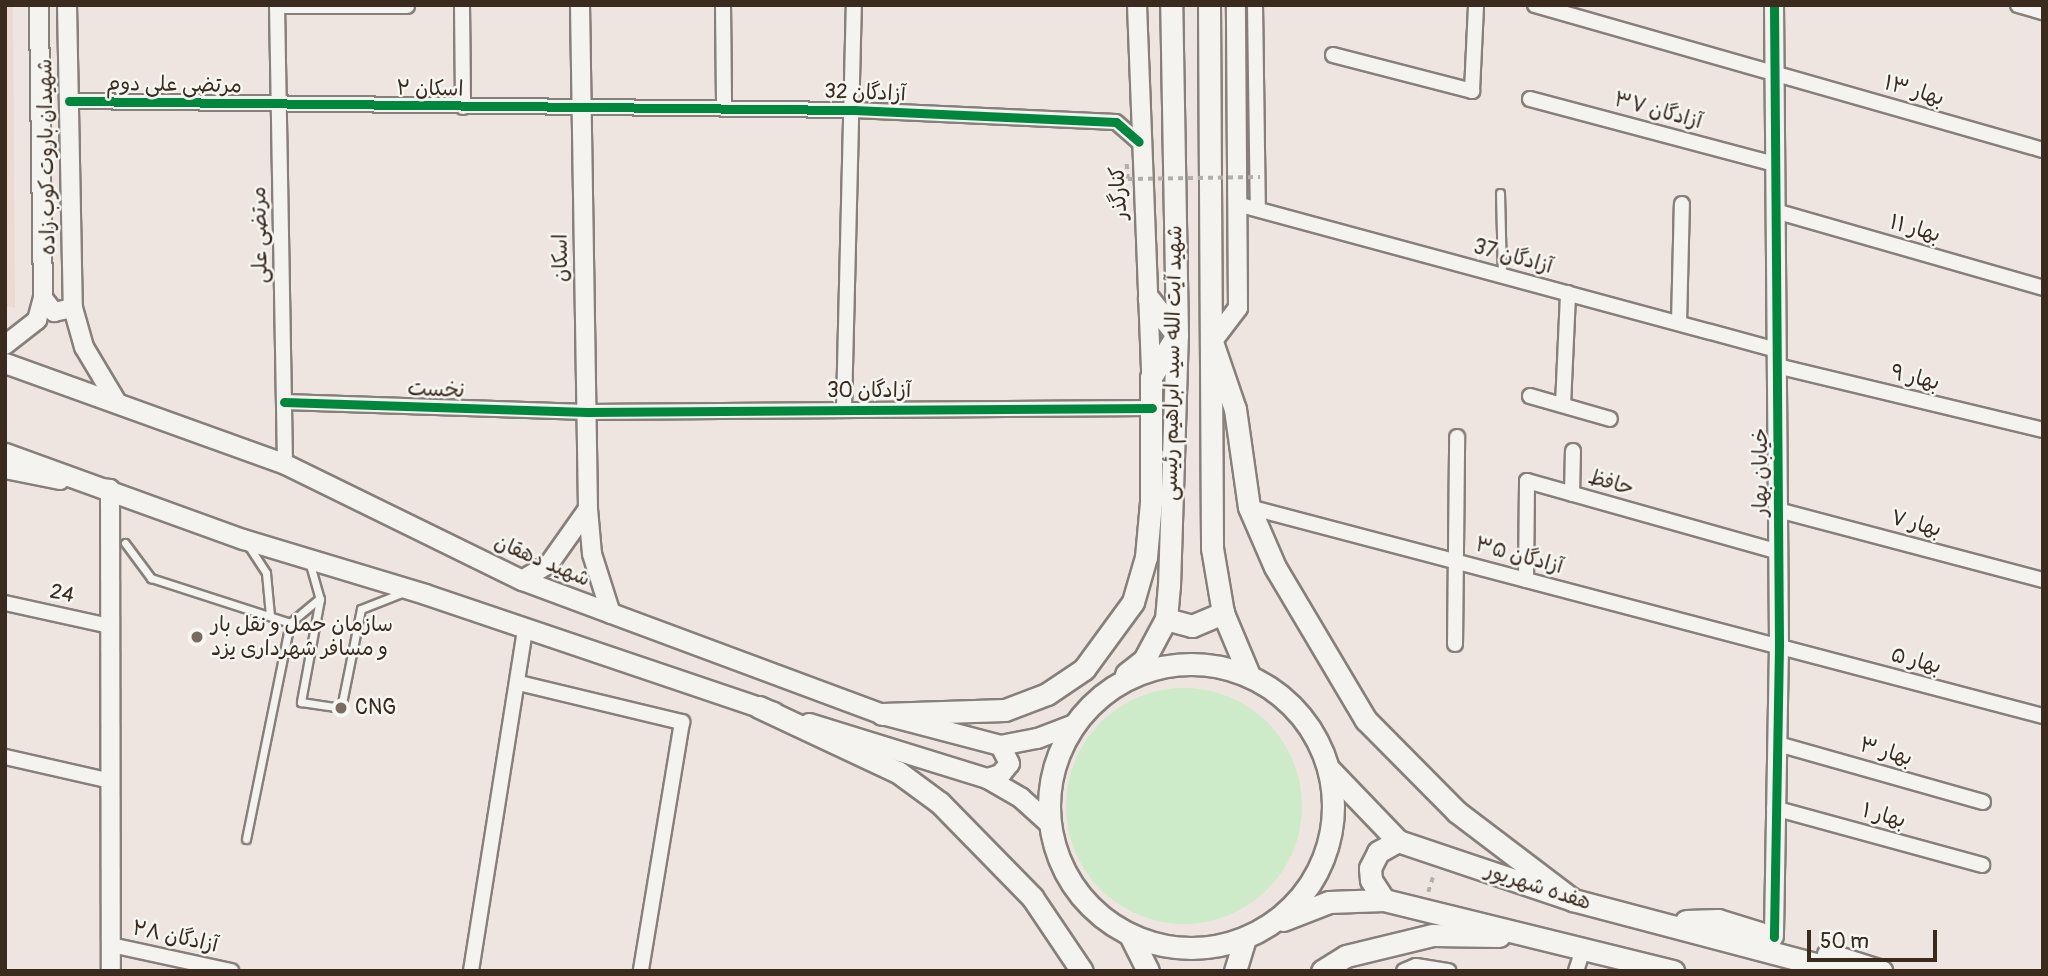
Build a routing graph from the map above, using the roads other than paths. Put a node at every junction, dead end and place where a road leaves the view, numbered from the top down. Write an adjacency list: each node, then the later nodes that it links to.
1 (39, 5): 39 (street, شهیدان باروت کوب زاده)
2 (67, 5): 22 (street, شهیدان باروت کوب زاده)
3 (462, 5): 25 (street)
4 (580, 5): 23 (street, اسکان)
5 (723, 5): 26 (street)
6 (854, 5): 27 (street)
7 (1137, 5): 28 (street, کنارگذر)
8 (1171, 5): 43 (main road, شهید آیت الله سید ابراهیم رئیسی)
9 (1209, 5): 44 (main road, شهید آیت الله سید ابراهیم رئیسی)
10 (1236, 5): 32 (street)
11 (1255, 5): 34 (street)
12 (1476, 5): 19 (street)
13 (1535, 5): 20 (street, بهار ۱۳)
14 (1773, 5): 20 (street, خیابان بهار)
15 (2018, 5): 18 (street)
16 (277, 6): 17 (street); 24 (street, مرتضی علی)
17 (407, 6)
18 (2043, 12)
19 (1333, 55)
20 (1774, 73): 29 (street, بهار ۱۳); 30 (street, خیابان بهار)
21 (1530, 99): 30 (street, آزادگان ۳۷)
22 (69, 101): 24 (street, مرتضی علی دوم); 41 (street, شهیدان باروت کوب زاده)
23 (582, 103): 25 (street, اسکان ۲); 26 (street, آزادگان 32); 55 (street, اسکان)
24 (278, 104): 25 (street, اسکان ۲); 50 (street, مرتضی علی)
25 (463, 107)
26 (724, 108): 27 (street, آزادگان 32)
27 (854, 110): 28 (street, آزادگان 32); 53 (street)
28 (1139, 142): 40 (street, کنارگذر)
29 (2043, 150)
30 (1775, 164): 35 (street, خیابان بهار)
31 (1500, 193): 36 (lane)
32 (1237, 204): 34 (street, آزادگان 37); 44 (street)
33 (1682, 204): 42 (street)
34 (1258, 209): 36 (street, آزادگان 37)
35 (1775, 211): 37 (street, بهار ۱۱); 46 (street, خیابان بهار)
36 (1502, 276): 38 (street, آزادگان 37)
37 (2043, 288)
38 (1568, 293): 42 (street, آزادگان 37); 52 (street)
39 (43, 298): 41 (street); 45 (street)
40 (1149, 299): 43 (main road); 48 (street, کنارگذر)
41 (73, 308): 51 (street, شهیدان باروت کوب زاده)
42 (1679, 323): 46 (street, آزادگان 37)
43 (1177, 335): 48 (main road); 82 (main road, شهید آیت الله سید ابراهیم رئیسی)
44 (1212, 342): 65 (main road); 79 (main road, شهید آیت الله سید ابراهیم رئیسی)
45 (5, 345)
46 (1777, 358): 57 (street, بهار ۹); 67 (street, خیابان بهار)
47 (5, 363): 51 (main road, شهید دهقان)
48 (1151, 377): 54 (main road)
49 (1530, 396): 52 (street)
50 (284, 402): 55 (street, نخست); 61 (street, مرتضی علی)
51 (118, 404): 61 (main road, شهید دهقان)
52 (1563, 405): 56 (street)
53 (844, 408): 54 (street, آزادگان 30); 55 (street, آزادگان 30)
54 (1152, 408): 92 (main road)
55 (587, 412): 66 (street, اسکان)
56 (1610, 419)
57 (2043, 430)
58 (1457, 437): 72 (street)
59 (1573, 451): 64 (street)
60 (5, 453): 63 (main road)
61 (285, 464): 73 (main road, شهید دهقان)
62 (5, 469): 63 (street)
63 (110, 489): 68 (main road); 84 (street)
64 (1572, 494): 70 (street, حافظ); 74 (street, حافظ)
65 (1249, 507): 72 (street, آزادگان ۳۵); 108 (main road)
66 (588, 509): 73 (street); 80 (street, اسکان)
67 (1778, 510): 70 (street, خیابان بهار); 75 (street, بهار ۷)
68 (243, 539): 71 (main road); 81 (lane)
69 (125, 542): 81 (lane)
70 (1779, 552): 87 (street, خیابان بهار)
71 (309, 561): 76 (main road); 77 (lane)
72 (1455, 561): 74 (street, آزادگان ۳۵); 86 (street)
73 (522, 580): 80 (main road, شهید دهقان)
74 (1525, 580): 87 (street, آزادگان ۳۵)
75 (2043, 580)
76 (425, 594): 77 (lane); 85 (main road)
77 (320, 599): 83 (lane)
78 (5, 603): 84 (street, 24)
79 (1223, 613): 82 (main road); 88 (main road, شهید آیت الله سید ابراهیم رئیسی)
80 (611, 614): 92 (main road, شهید دهقان)
81 (270, 615): 83 (lane)
82 (1167, 619): 90 (main road, شهید آیت الله سید ابراهیم رئیسی)
83 (289, 623): 104 (lane)
84 (110, 626): 100 (street)
85 (525, 631): 89 (street); 91 (main road)
86 (1455, 644)
87 (1779, 646): 93 (street, بهار ۵); 96 (street, خیابان بهار)
88 (1250, 675): 90 (main road); 98 (main road)
89 (519, 683): 119 (street); 120 (street)
90 (1102, 694): 94 (main road)
91 (759, 707): 99 (main road); 121 (main road)
92 (883, 714): 95 (main road, شهید دهقان)
93 (2043, 716)
94 (1073, 724): 95 (main road, شهید دهقان); 103 (main road)
95 (1000, 744): 99 (main road)
96 (1777, 744): 101 (street, بهار ۳); 102 (street, خیابان بهار)
97 (5, 757): 100 (street)
98 (1330, 770): 105 (main road, هفده شهریور); 109 (main road)
99 (988, 778): 103 (main road)
100 (111, 781): 114 (street)
101 (1983, 802)
102 (1774, 808): 106 (street, بهار ۱); 113 (street, خیابان بهار)
103 (1049, 823): 110 (main road)
104 (246, 839)
105 (1398, 841): 107 (main road); 108 (main road, هفده شهریور)
106 (1982, 865)
107 (1384, 900): 109 (main road, هفده شهریور); 111 (main road, هفده شهریور)
108 (1573, 900): 113 (main road, هفده شهریور)
109 (1269, 926): 112 (main road)
110 (1130, 934): 112 (main road); 122 (main road)
111 (1536, 936): 115 (main road, هفده شهریور); 124 (main road)
112 (1245, 939): 123 (main road)
113 (1775, 944): 129 (main road); 130 (main road)
114 (111, 945): 117 (street); 118 (street, ۲۸ آزادگان)
115 (1584, 947): 116 (main road, هفده شهریور); 127 (street)
116 (1641, 965): 128 (main road, هفده شهریور)
117 (111, 971)
118 (231, 971)
119 (471, 971)
120 (640, 971)
121 (1082, 971)
122 (1148, 971)
123 (1235, 971)
124 (1322, 971)
125 (1404, 971): 126 (street)
126 (1449, 971)
127 (1576, 971)
128 (1673, 971)
129 (1842, 971)
130 (1881, 971)

